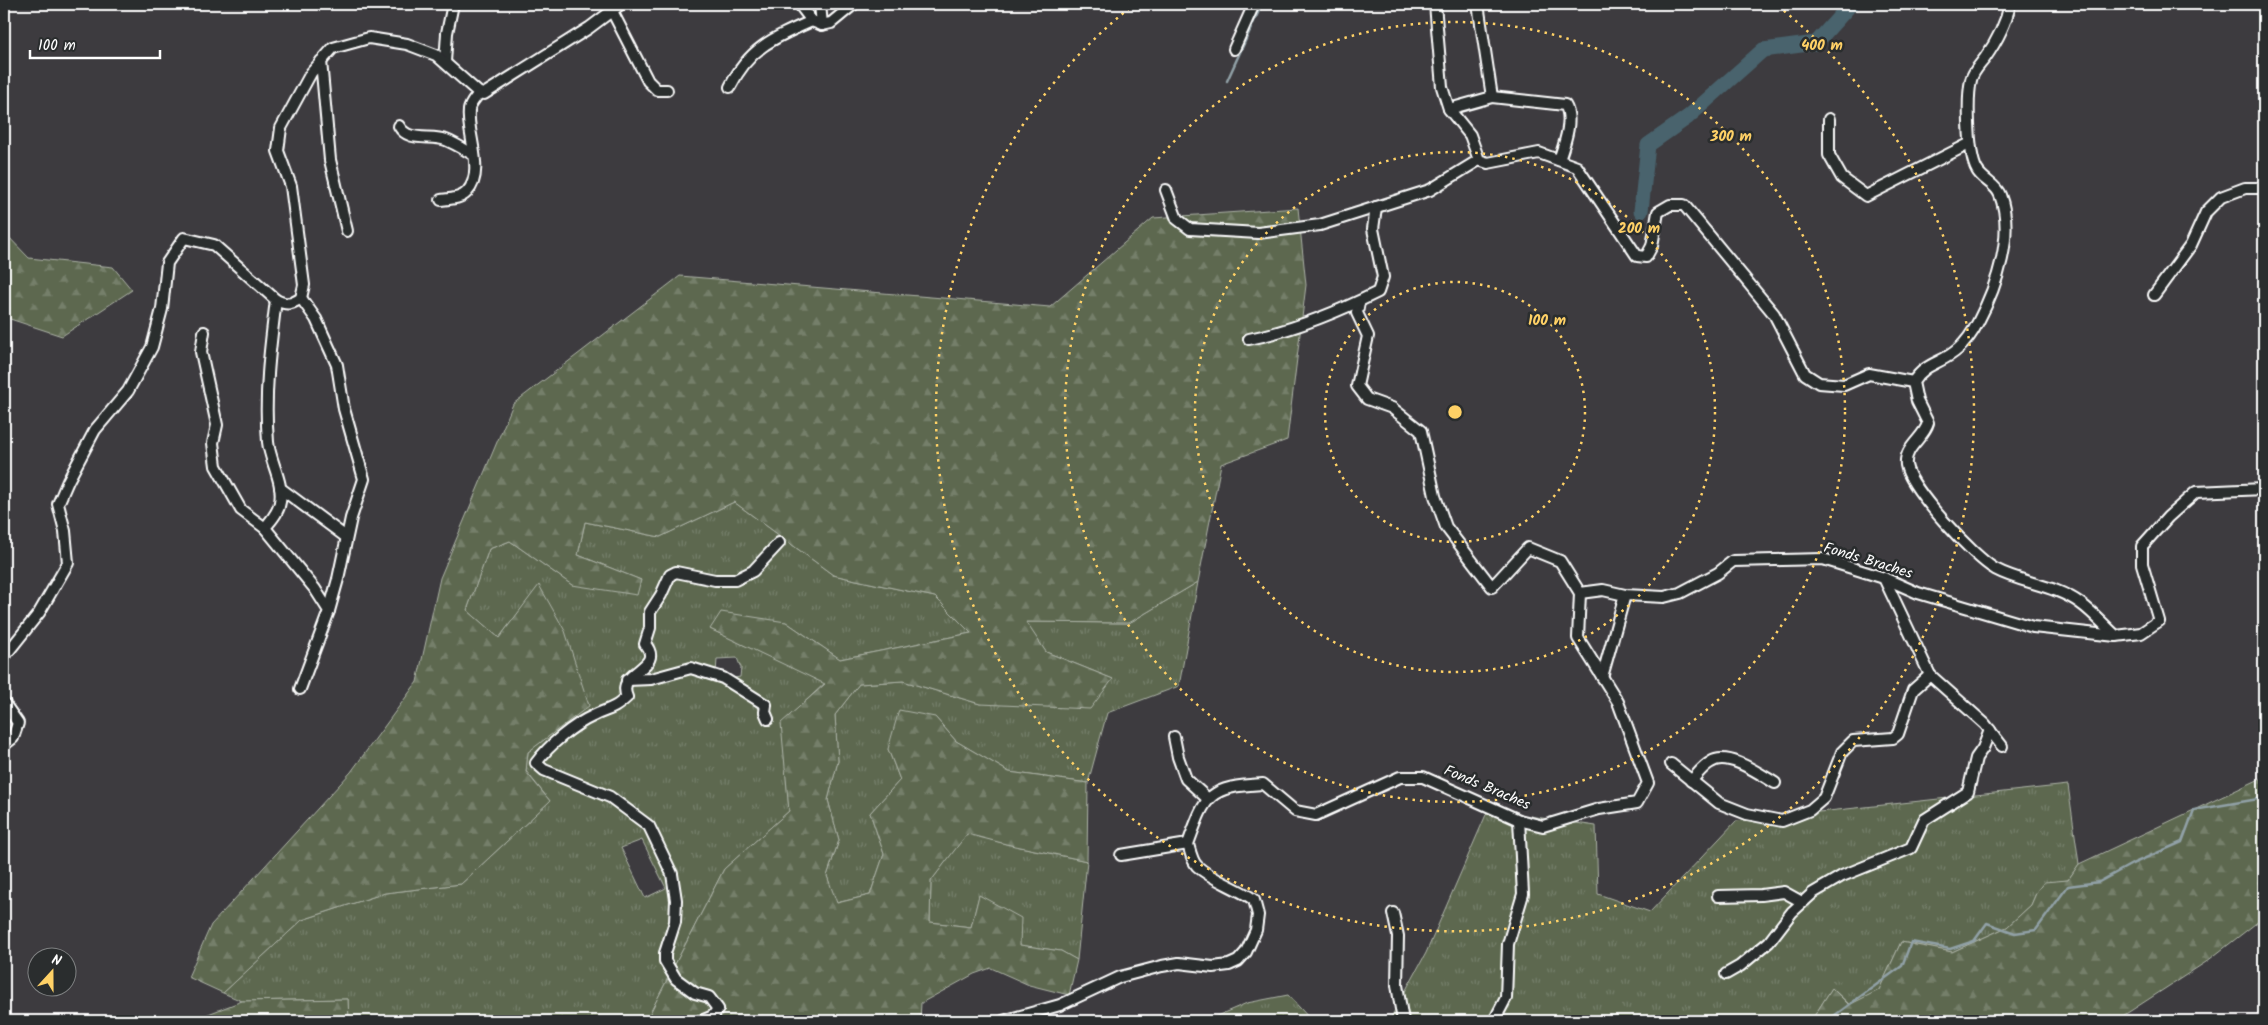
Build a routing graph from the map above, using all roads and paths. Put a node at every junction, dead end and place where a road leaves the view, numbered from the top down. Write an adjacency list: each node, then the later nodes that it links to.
1 (453, 4): 15 (street)
2 (621, 4): 10 (street)
3 (799, 4): 11 (street)
4 (820, 4): 12 (street)
5 (854, 4): 12 (street)
6 (1254, 4): 13 (street)
7 (1435, 4): 20 (street)
8 (1478, 4): 19 (street)
9 (2010, 4): 23 (street)
10 (612, 11): 17 (street); 18 (street)
11 (812, 20): 12 (street); 16 (street)
12 (822, 25)
13 (1234, 49)
14 (322, 61): 15 (street); 31 (street); 33 (street)
15 (445, 62): 18 (street)
16 (730, 87)
17 (667, 90)
18 (479, 93): 24 (street)
19 (1492, 97): 20 (street); 26 (street)
20 (1449, 109): 25 (street)
21 (1829, 119): 23 (street)
22 (399, 126): 24 (street)
23 (1969, 144): 38 (street)
24 (474, 155): 29 (street)
25 (1479, 160): 26 (street); 30 (street)
26 (1558, 160): 38 (street)
27 (2264, 188): 32 (street)
28 (1166, 190): 30 (street)
29 (441, 200)
30 (1376, 207): 35 (street)
31 (347, 231)
32 (2154, 295)
33 (301, 298): 34 (street); 42 (street)
34 (276, 300): 39 (street); 49 (street)
35 (1359, 302): 37 (street); 45 (street)
36 (204, 332): 41 (street)
37 (1249, 339)
38 (1913, 382): 48 (street)
39 (280, 488): 41 (street); 42 (street)
40 (2264, 489): 48 (street, Fonds Braches)
41 (265, 528): 47 (street)
42 (346, 537): 47 (street)
43 (778, 544): 52 (street)
44 (1884, 578): 46 (street, Fonds Braches); 48 (street, Fonds Braches); 51 (street)
45 (1580, 593): 46 (street, Fonds Braches); 50 (street, Fonds Braches)
46 (1625, 595): 50 (street)
47 (329, 611): 53 (street)
48 (2116, 636)
49 (4, 657)
50 (1602, 676): 64 (street, Fonds Braches)
51 (1930, 676): 56 (street); 61 (street)
52 (626, 680): 55 (street); 71 (street)
53 (300, 689)
54 (4, 704): 58 (street)
55 (768, 719)
56 (1990, 730): 59 (street); 68 (street)
57 (1174, 737): 63 (street)
58 (4, 745)
59 (2002, 746)
60 (1671, 764): 61 (street)
61 (1691, 781): 62 (street)
62 (1775, 783)
63 (1208, 798): 64 (street, Fonds Braches); 65 (street)
64 (1519, 820): 74 (street)
65 (1188, 844): 66 (street); 72 (street)
66 (1121, 855)
67 (1718, 896): 68 (street)
68 (1802, 902): 70 (street)
69 (1393, 913): 73 (street)
70 (1726, 974)
71 (701, 1021)
72 (1003, 1021)
73 (1403, 1021)
74 (1494, 1021)

